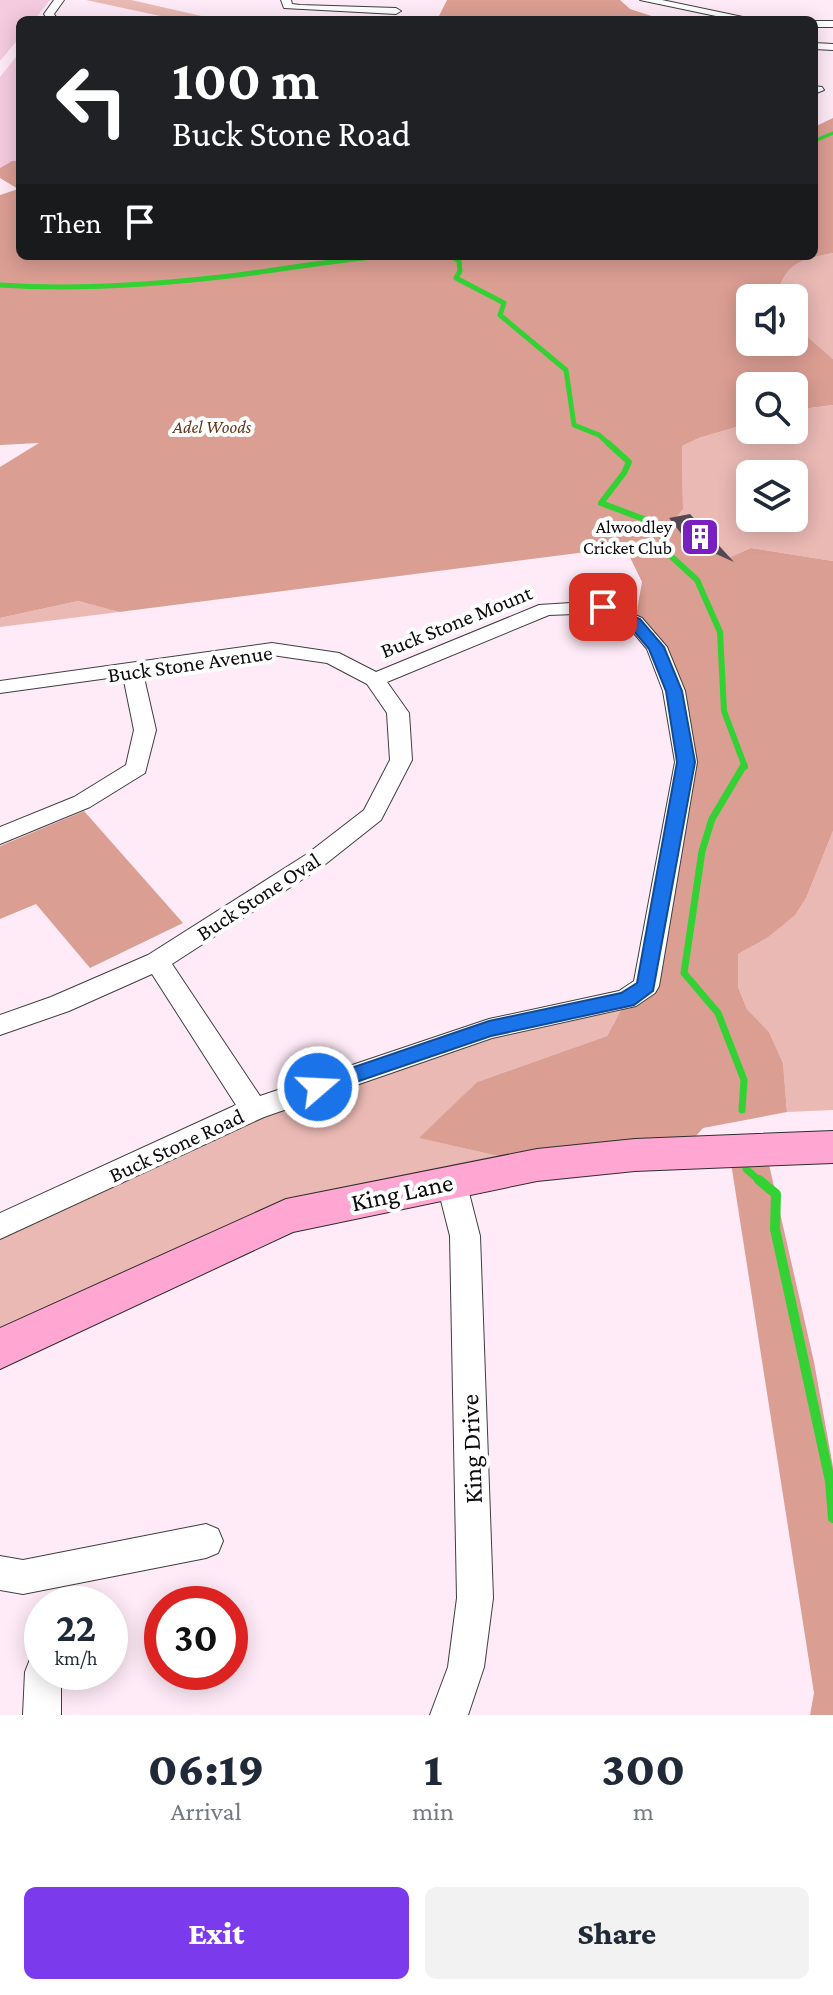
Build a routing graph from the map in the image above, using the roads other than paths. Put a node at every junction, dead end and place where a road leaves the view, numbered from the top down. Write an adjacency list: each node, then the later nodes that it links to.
1 (286, 0): 5 (street)
2 (719, 0): 6 (street)
3 (640, 4): 4 (street); 4 (street)
4 (671, 5): 6 (street)
5 (396, 11)
6 (701, 11): 7 (street)
7 (729, 16)
8 (603, 607): 10 (street, Buck Stone Mount); 15 (street, Buck Stone Road)
9 (132, 671): 10 (street, Buck Stone Avenue); 11 (street, Buck Stone Avenue); 12 (street)
10 (375, 680): 13 (street, Buck Stone Oval)
11 (0, 687)
12 (0, 836)
13 (157, 961): 14 (street, Buck Stone Oval); 15 (street)
14 (0, 1025)
15 (254, 1109): 18 (street, Buck Stone Road)
16 (833, 1147): 17 (street, King Lane)
17 (451, 1181): 19 (street, King Lane); 24 (street, King Drive)
18 (0, 1227)
19 (6, 1336)
20 (206, 1541): 21 (street)
21 (0, 1573)
22 (43, 1690): 23 (street)
23 (42, 1715)
24 (449, 1715)

